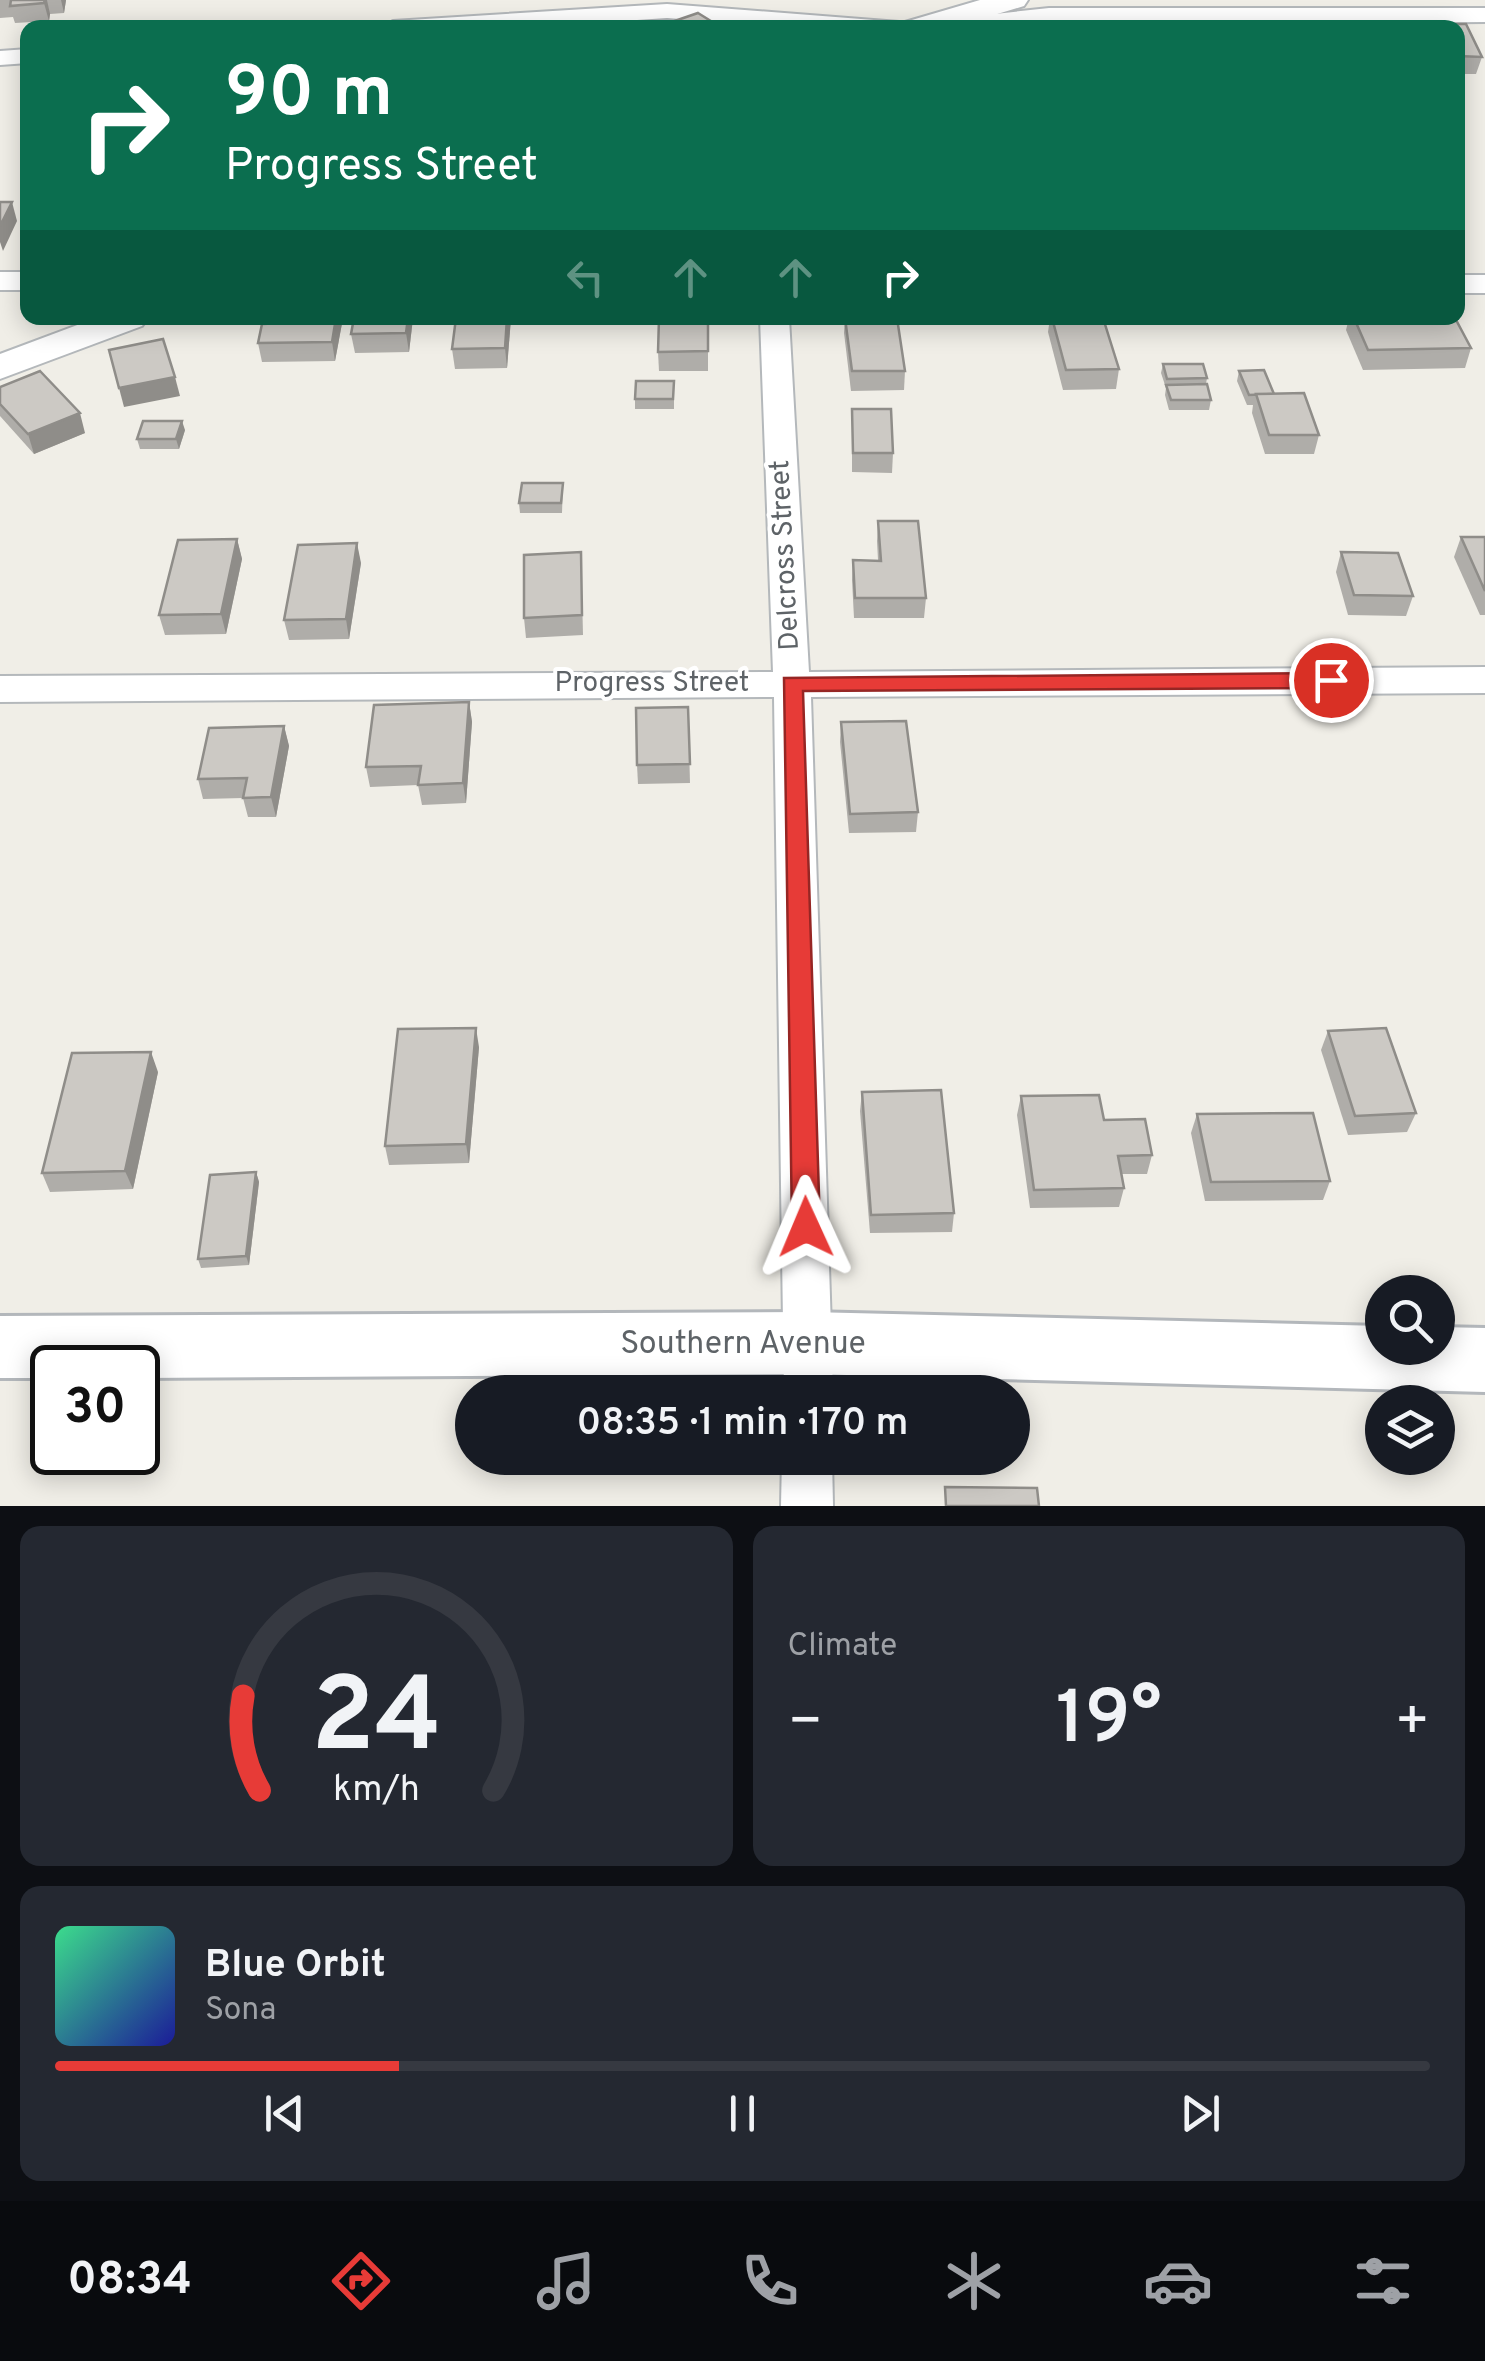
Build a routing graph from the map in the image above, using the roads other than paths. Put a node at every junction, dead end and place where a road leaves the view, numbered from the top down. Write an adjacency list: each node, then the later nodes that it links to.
1 (386, 0): 4 (street)
2 (1013, 0): 7 (street)
3 (1485, 15): 8 (street)
4 (428, 20)
5 (495, 20): 6 (street)
6 (741, 20)
7 (945, 20)
8 (999, 20)
9 (110, 325): 11 (street)
10 (774, 325): 13 (street, Delcross Street)
11 (0, 368)
12 (1485, 680): 13 (street, Progress Street)
13 (792, 683): 14 (street, Progress Street); 17 (street, Delcross Street)
14 (0, 688)
15 (0, 1347): 17 (main road, Southern Avenue)
16 (1485, 1360): 17 (main road, Southern Avenue)
17 (809, 1368)
18 (807, 1475): 19 (street)
19 (806, 1506)

